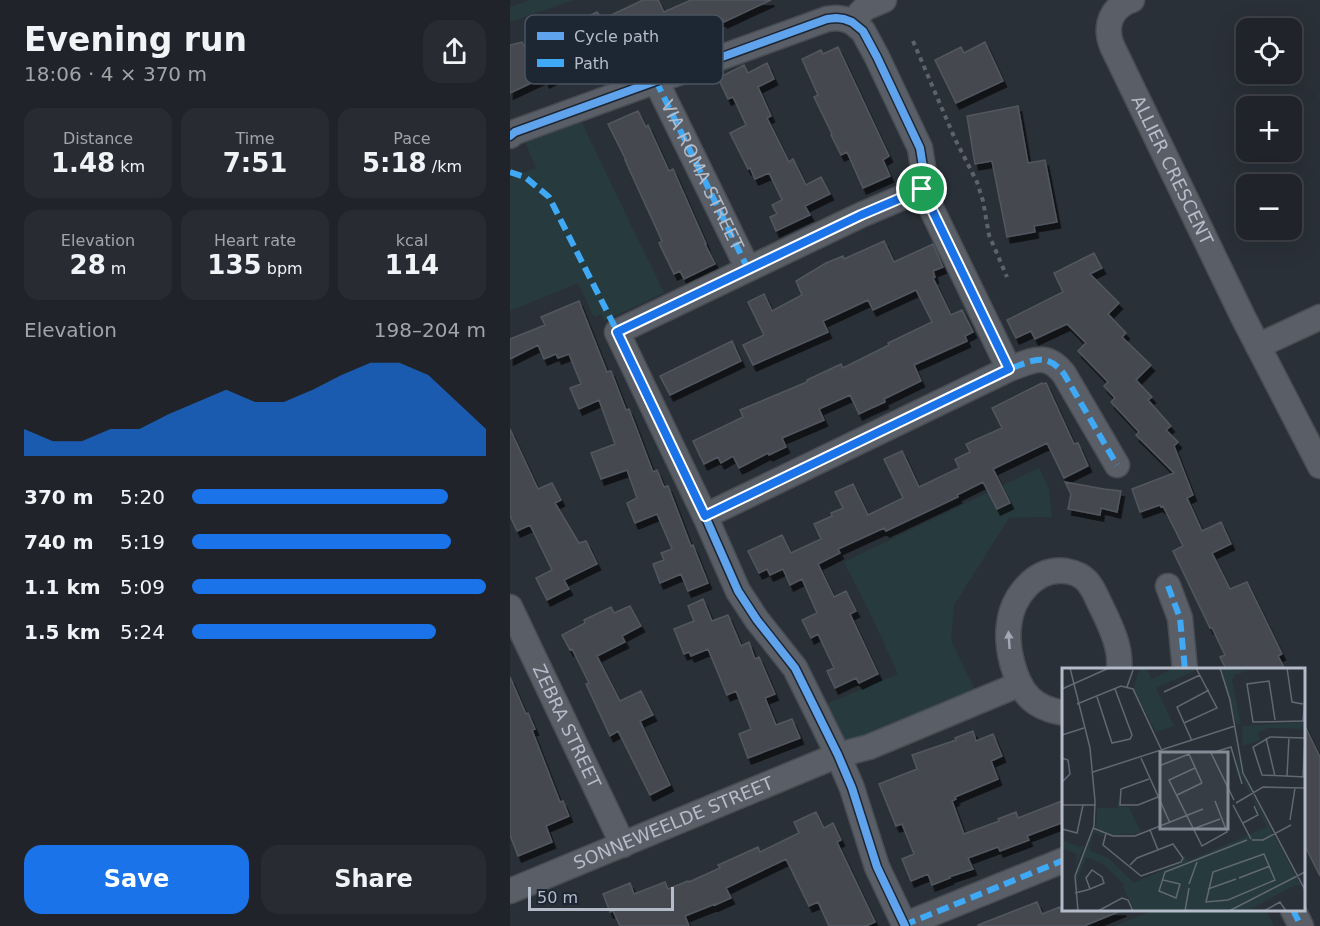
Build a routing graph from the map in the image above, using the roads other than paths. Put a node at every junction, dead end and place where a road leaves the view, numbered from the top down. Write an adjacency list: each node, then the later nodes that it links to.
1 (884, 0): 3 (street)
2 (1132, 0): 11 (street, ALLIER CRESCENT)
3 (848, 20): 4 (street); 8 (street)
4 (723, 57)
5 (648, 84): 7 (street)
6 (657, 84): 9 (street, VIA ROMA STREET)
7 (510, 136)
8 (922, 189): 9 (street); 12 (street)
9 (748, 269): 15 (street)
10 (1320, 317): 11 (street)
11 (1258, 346): 14 (street, ALLIER CRESCENT)
12 (1009, 369): 13 (street); 15 (street)
13 (1117, 465)
14 (1320, 466)
15 (705, 516): 22 (street)
16 (1168, 586): 19 (street)
17 (510, 607): 23 (street, ZEBRA STREET)
18 (1119, 668): 20 (street, one-way to 18)
19 (1185, 668)
20 (1020, 684): 21 (street); 22 (street, SONNEWEELDE STREET)
21 (1062, 713)
22 (838, 755): 23 (street, SONNEWEELDE STREET); 27 (street)
23 (623, 845): 25 (street, SONNEWEELDE STREET)
24 (1062, 861): 27 (street)
25 (510, 891)
26 (1294, 911): 28 (street)
27 (905, 926)
28 (1300, 926)

